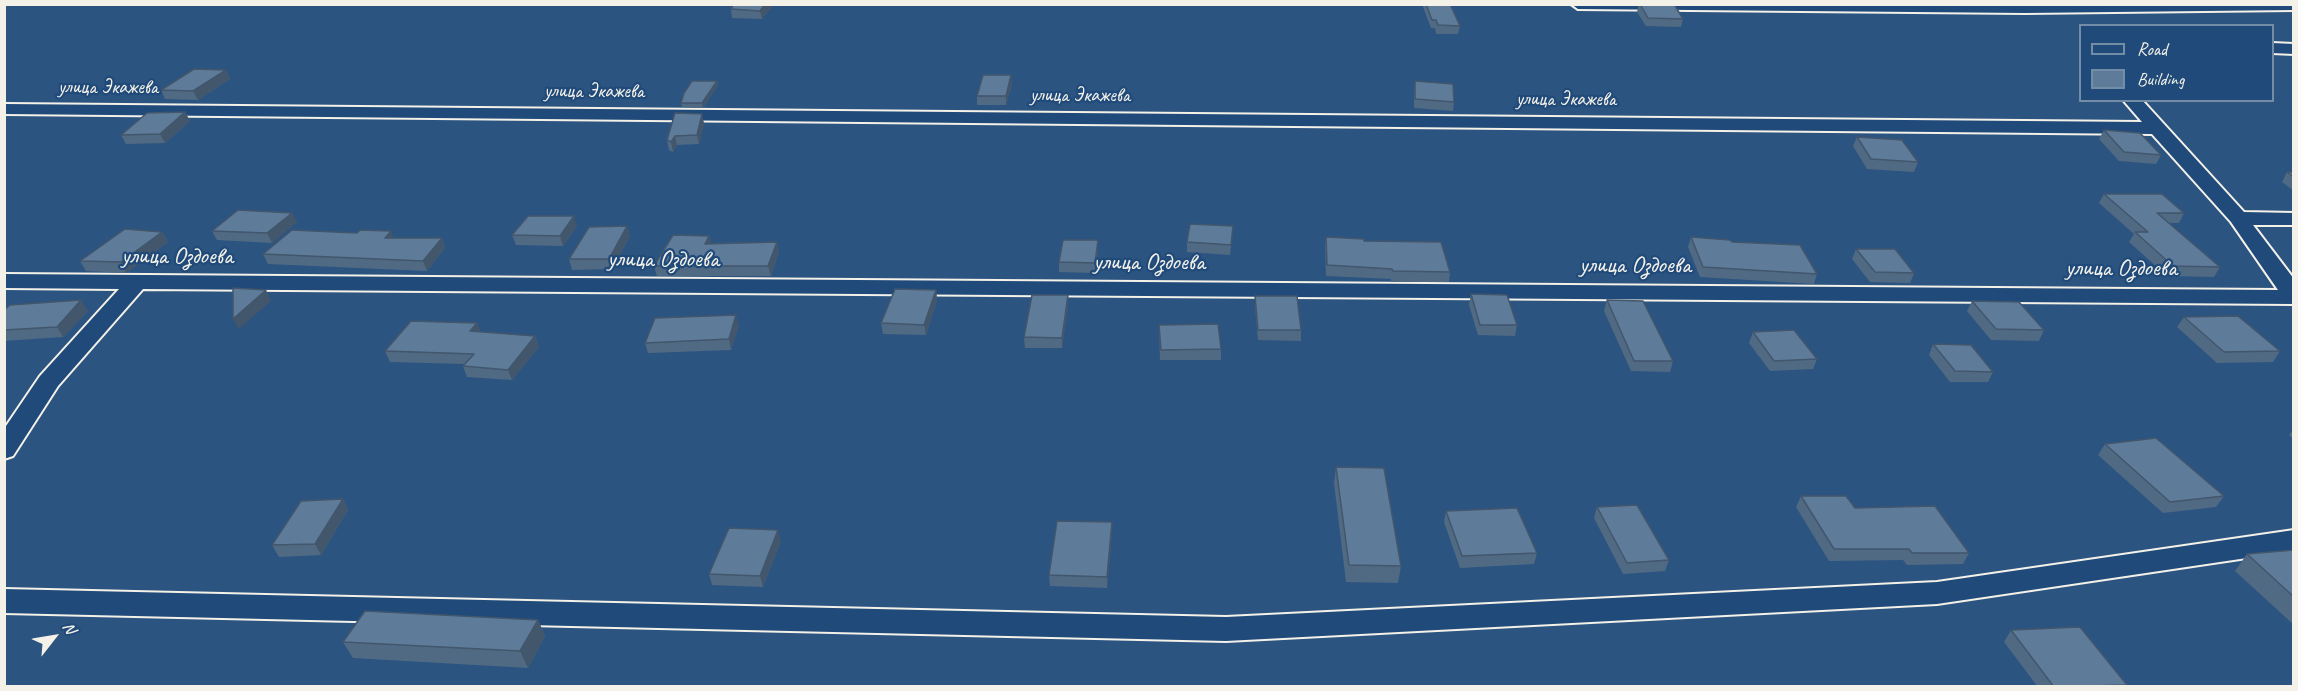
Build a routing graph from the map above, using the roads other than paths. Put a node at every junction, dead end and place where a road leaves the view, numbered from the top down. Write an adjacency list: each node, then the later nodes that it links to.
1 (1578, 4): 3 (street)
2 (2294, 5): 3 (street)
3 (1826, 6)
4 (2274, 48): 5 (street)
5 (2294, 49)
6 (2134, 102): 8 (street)
7 (4, 110): 8 (street, улица Экажева)
8 (2154, 128): 9 (street)
9 (2238, 218): 10 (street); 13 (street)
10 (2294, 219)
11 (4, 281): 12 (street, улица Оздоева)
12 (135, 284): 13 (street, улица Оздоева); 14 (street)
13 (2294, 297)
14 (4, 450)
15 (2294, 540): 16 (street)
16 (4, 601)

